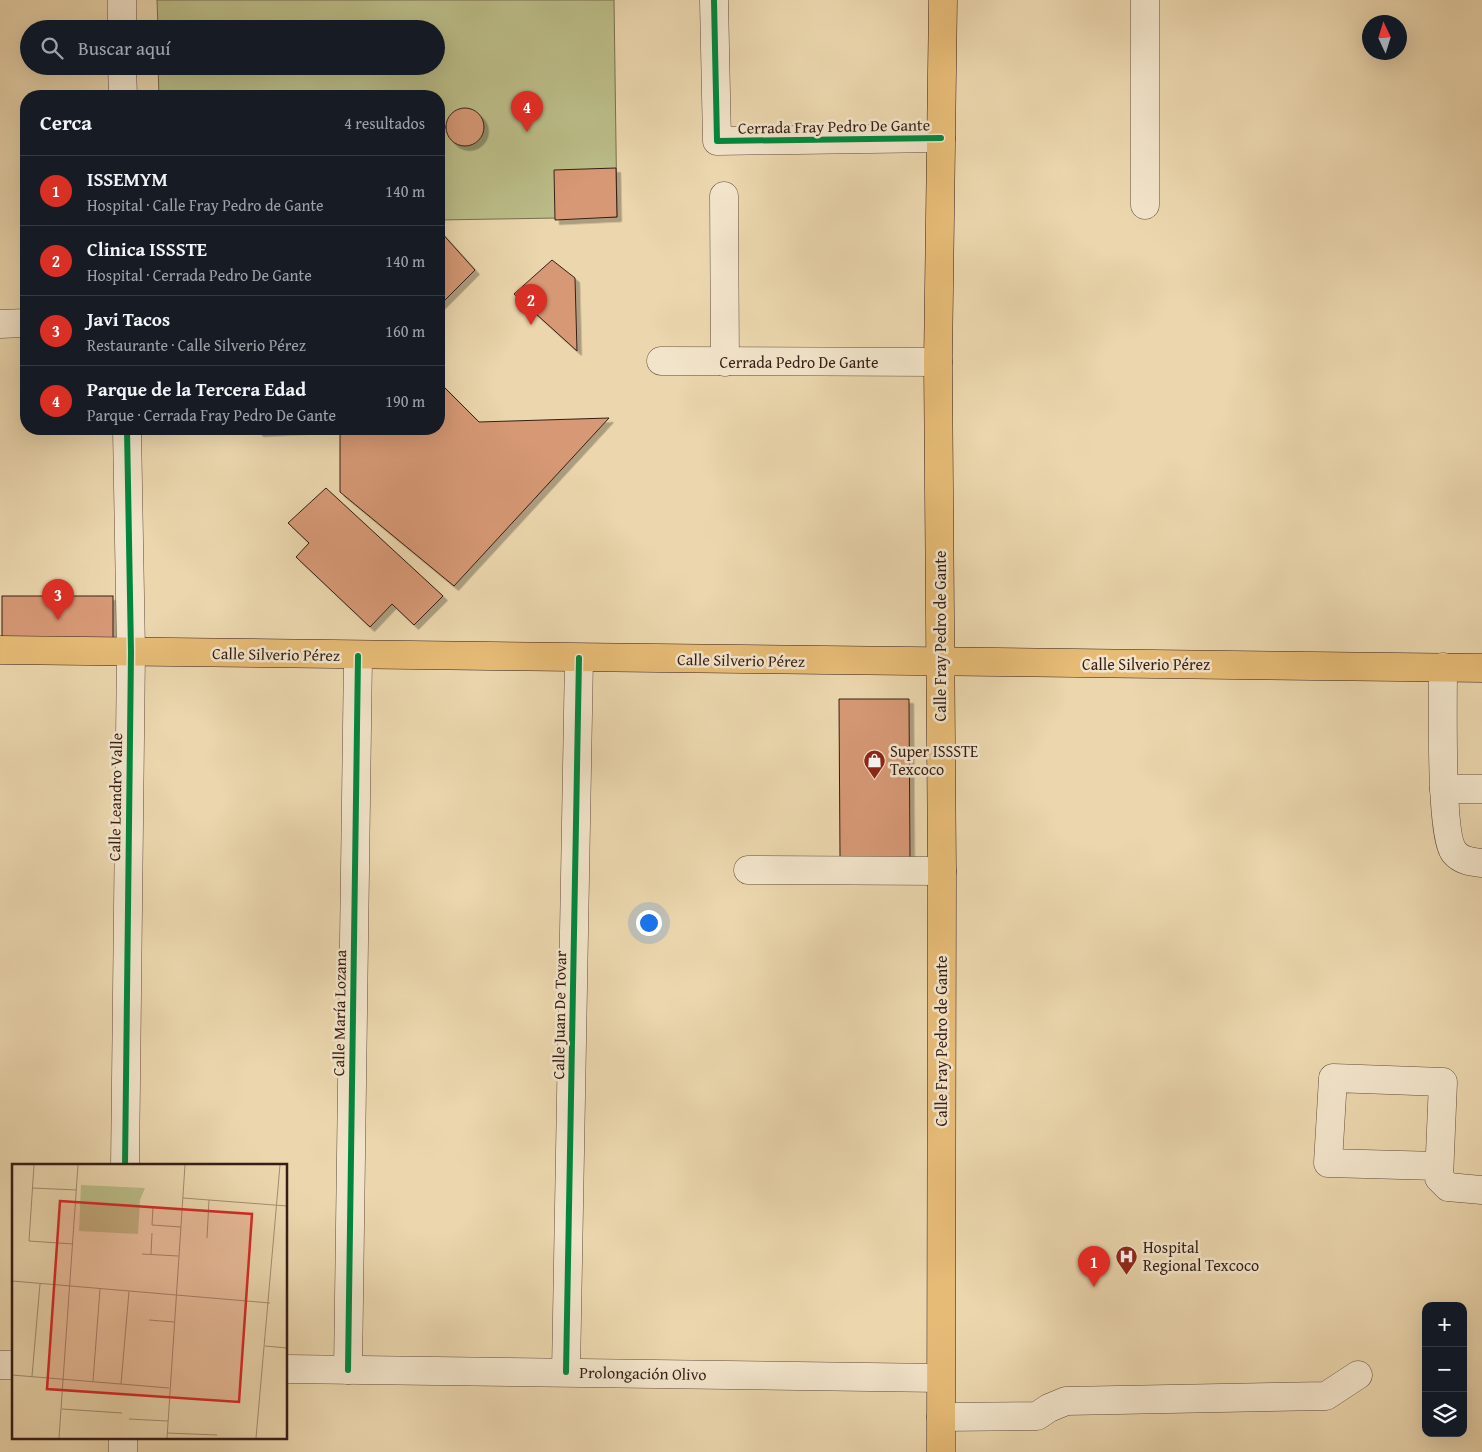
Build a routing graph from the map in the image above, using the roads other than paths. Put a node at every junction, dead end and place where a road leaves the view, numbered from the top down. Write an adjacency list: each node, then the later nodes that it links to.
1 (122, 0): 5 (street)
2 (943, 0): 8 (main road, Calle Fray Pedro de Gante)
3 (1145, 0): 10 (street)
4 (714, 1): 8 (street, Cerrada Fray Pedro De Gante)
5 (122, 20)
6 (122, 75): 7 (street)
7 (123, 90)
8 (941, 138): 15 (main road, Calle Fray Pedro de Gante)
9 (724, 196): 14 (street)
10 (1145, 205)
11 (20, 323): 12 (street)
12 (0, 324)
13 (661, 361): 14 (street, Cerrada Pedro De Gante)
14 (725, 362): 15 (street, Cerrada Pedro De Gante)
15 (938, 362): 21 (main road, Calle Fray Pedro de Gante)
16 (127, 435): 18 (street, Calle Leandro Valle)
17 (0, 650): 18 (main road, Calle Silverio Pérez)
18 (131, 652): 19 (main road, Calle Silverio Pérez); 29 (street, Calle Leandro Valle)
19 (358, 656): 20 (main road, Calle Silverio Pérez); 33 (street, Calle María Lozana)
20 (579, 658): 21 (main road, Calle Silverio Pérez); 34 (street, Calle Juan De Tovar)
21 (940, 663): 22 (main road, Calle Silverio Pérez); 28 (main road, Calle Fray Pedro de Gante)
22 (1442, 667): 23 (main road, Calle Silverio Pérez); 24 (street)
23 (1482, 668)
24 (1444, 789): 25 (street); 26 (street)
25 (1482, 789)
26 (1482, 863)
27 (748, 870): 28 (street)
28 (942, 871): 36 (main road, Calle Fray Pedro de Gante)
29 (125, 1164)
30 (1438, 1166): 30 (street); 31 (street)
31 (1482, 1190)
32 (288, 1369): 33 (street, Prolongación Olivo)
33 (348, 1370): 34 (street, Prolongación Olivo)
34 (566, 1372): 36 (street, Prolongación Olivo)
35 (1358, 1375): 37 (street)
36 (940, 1378): 37 (main road, Calle Fray Pedro de Gante)
37 (941, 1417): 38 (main road, Calle Fray Pedro de Gante)
38 (941, 1452)

